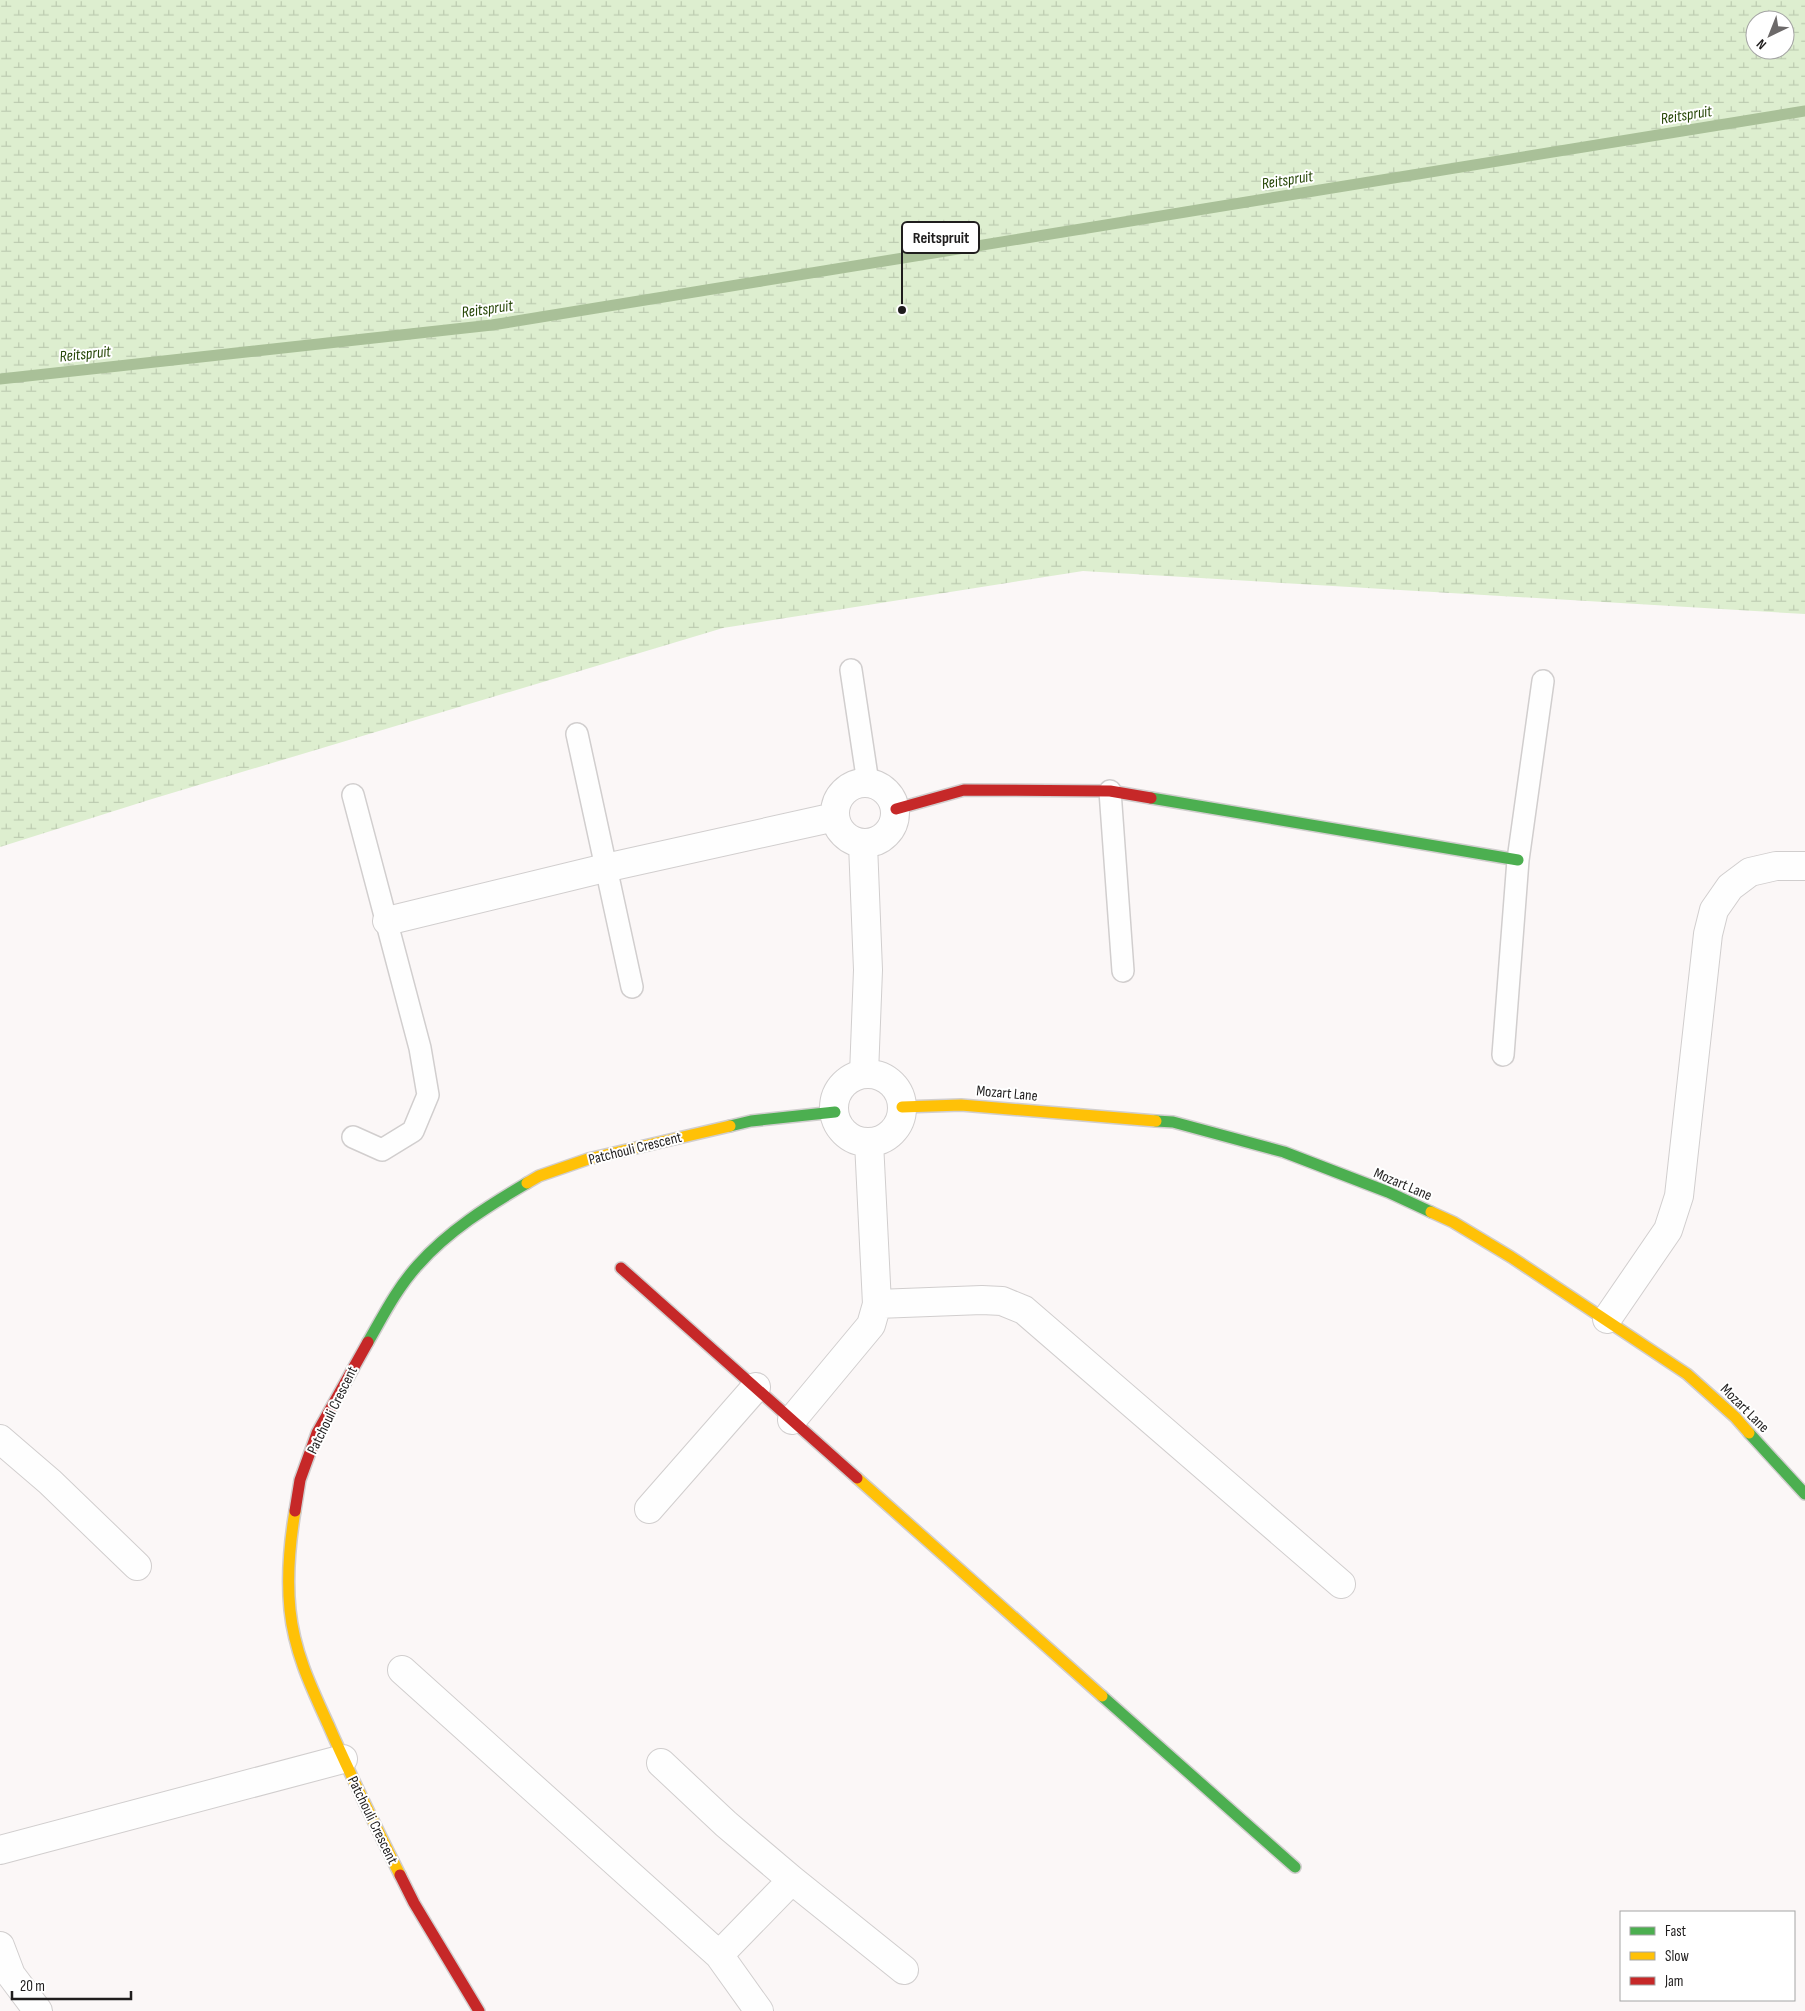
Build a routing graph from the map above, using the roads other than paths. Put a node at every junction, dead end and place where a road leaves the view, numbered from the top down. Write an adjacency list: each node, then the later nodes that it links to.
1 (851, 670): 4 (lane)
2 (1543, 682): 10 (lane)
3 (576, 734): 12 (lane)
4 (868, 783): 7 (street); 8 (street)
5 (1110, 791): 7 (street); 10 (street); 14 (lane)
6 (353, 795): 13 (lane)
7 (896, 809): 9 (street)
8 (835, 817): 9 (street); 12 (street)
9 (863, 844): 17 (street)
10 (1518, 860): 16 (lane)
11 (1805, 866): 24 (street)
12 (605, 868): 13 (street); 15 (lane)
13 (387, 922): 20 (lane)
14 (1123, 971)
15 (632, 987)
16 (1503, 1055)
17 (864, 1074): 18 (street); 19 (street)
18 (902, 1107): 21 (street); 24 (street, Mozart Lane)
19 (835, 1112): 21 (street); 33 (street, Patchouli Crescent)
20 (353, 1137)
21 (869, 1142): 23 (street)
22 (621, 1268): 25 (street)
23 (877, 1304): 26 (street); 31 (street)
24 (1607, 1319): 28 (street, Mozart Lane)
25 (756, 1387): 26 (street); 29 (street)
26 (792, 1420): 36 (street)
27 (0, 1439): 30 (street)
28 (1805, 1494)
29 (649, 1510)
30 (137, 1566)
31 (1341, 1584)
32 (402, 1670): 39 (street)
33 (343, 1759): 35 (street); 42 (street, Patchouli Crescent)
34 (661, 1763): 37 (street)
35 (0, 1850)
36 (1295, 1867)
37 (792, 1880): 39 (street); 40 (street)
38 (0, 1946): 41 (street)
39 (719, 1955): 43 (street)
40 (904, 1970)
41 (38, 2011)
42 (479, 2011)
43 (759, 2011)

